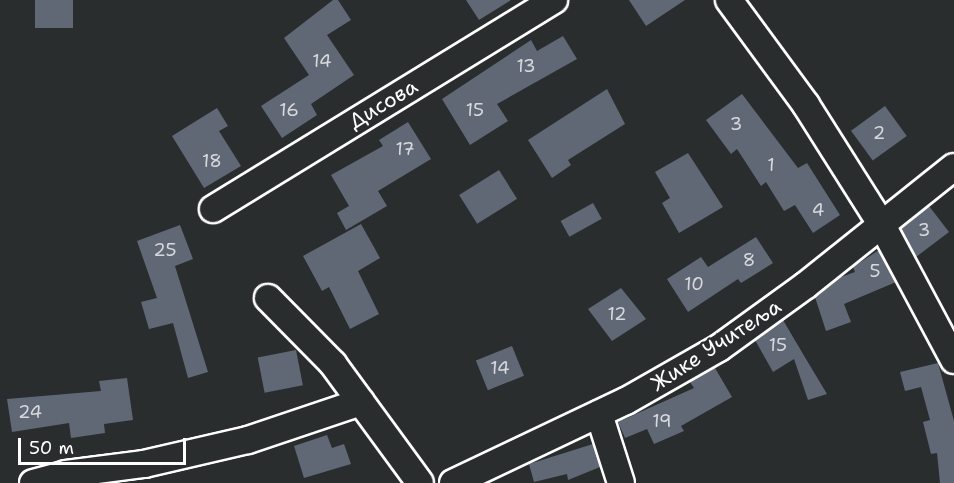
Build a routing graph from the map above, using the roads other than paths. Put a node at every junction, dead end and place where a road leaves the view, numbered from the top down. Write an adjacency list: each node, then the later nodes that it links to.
1 (554, 0): 4 (street, Дисова)
2 (729, 0): 5 (street)
3 (954, 167): 5 (street, Жике Учитеља)
4 (213, 209)
5 (882, 225): 7 (street); 9 (street, Жике Учитеља)
6 (268, 298): 8 (street)
7 (954, 360)
8 (362, 402): 10 (street); 11 (street)
9 (599, 414): 12 (street, Жике Учитеља); 13 (street)
10 (33, 483)
11 (420, 483)
12 (453, 483)
13 (621, 483)

